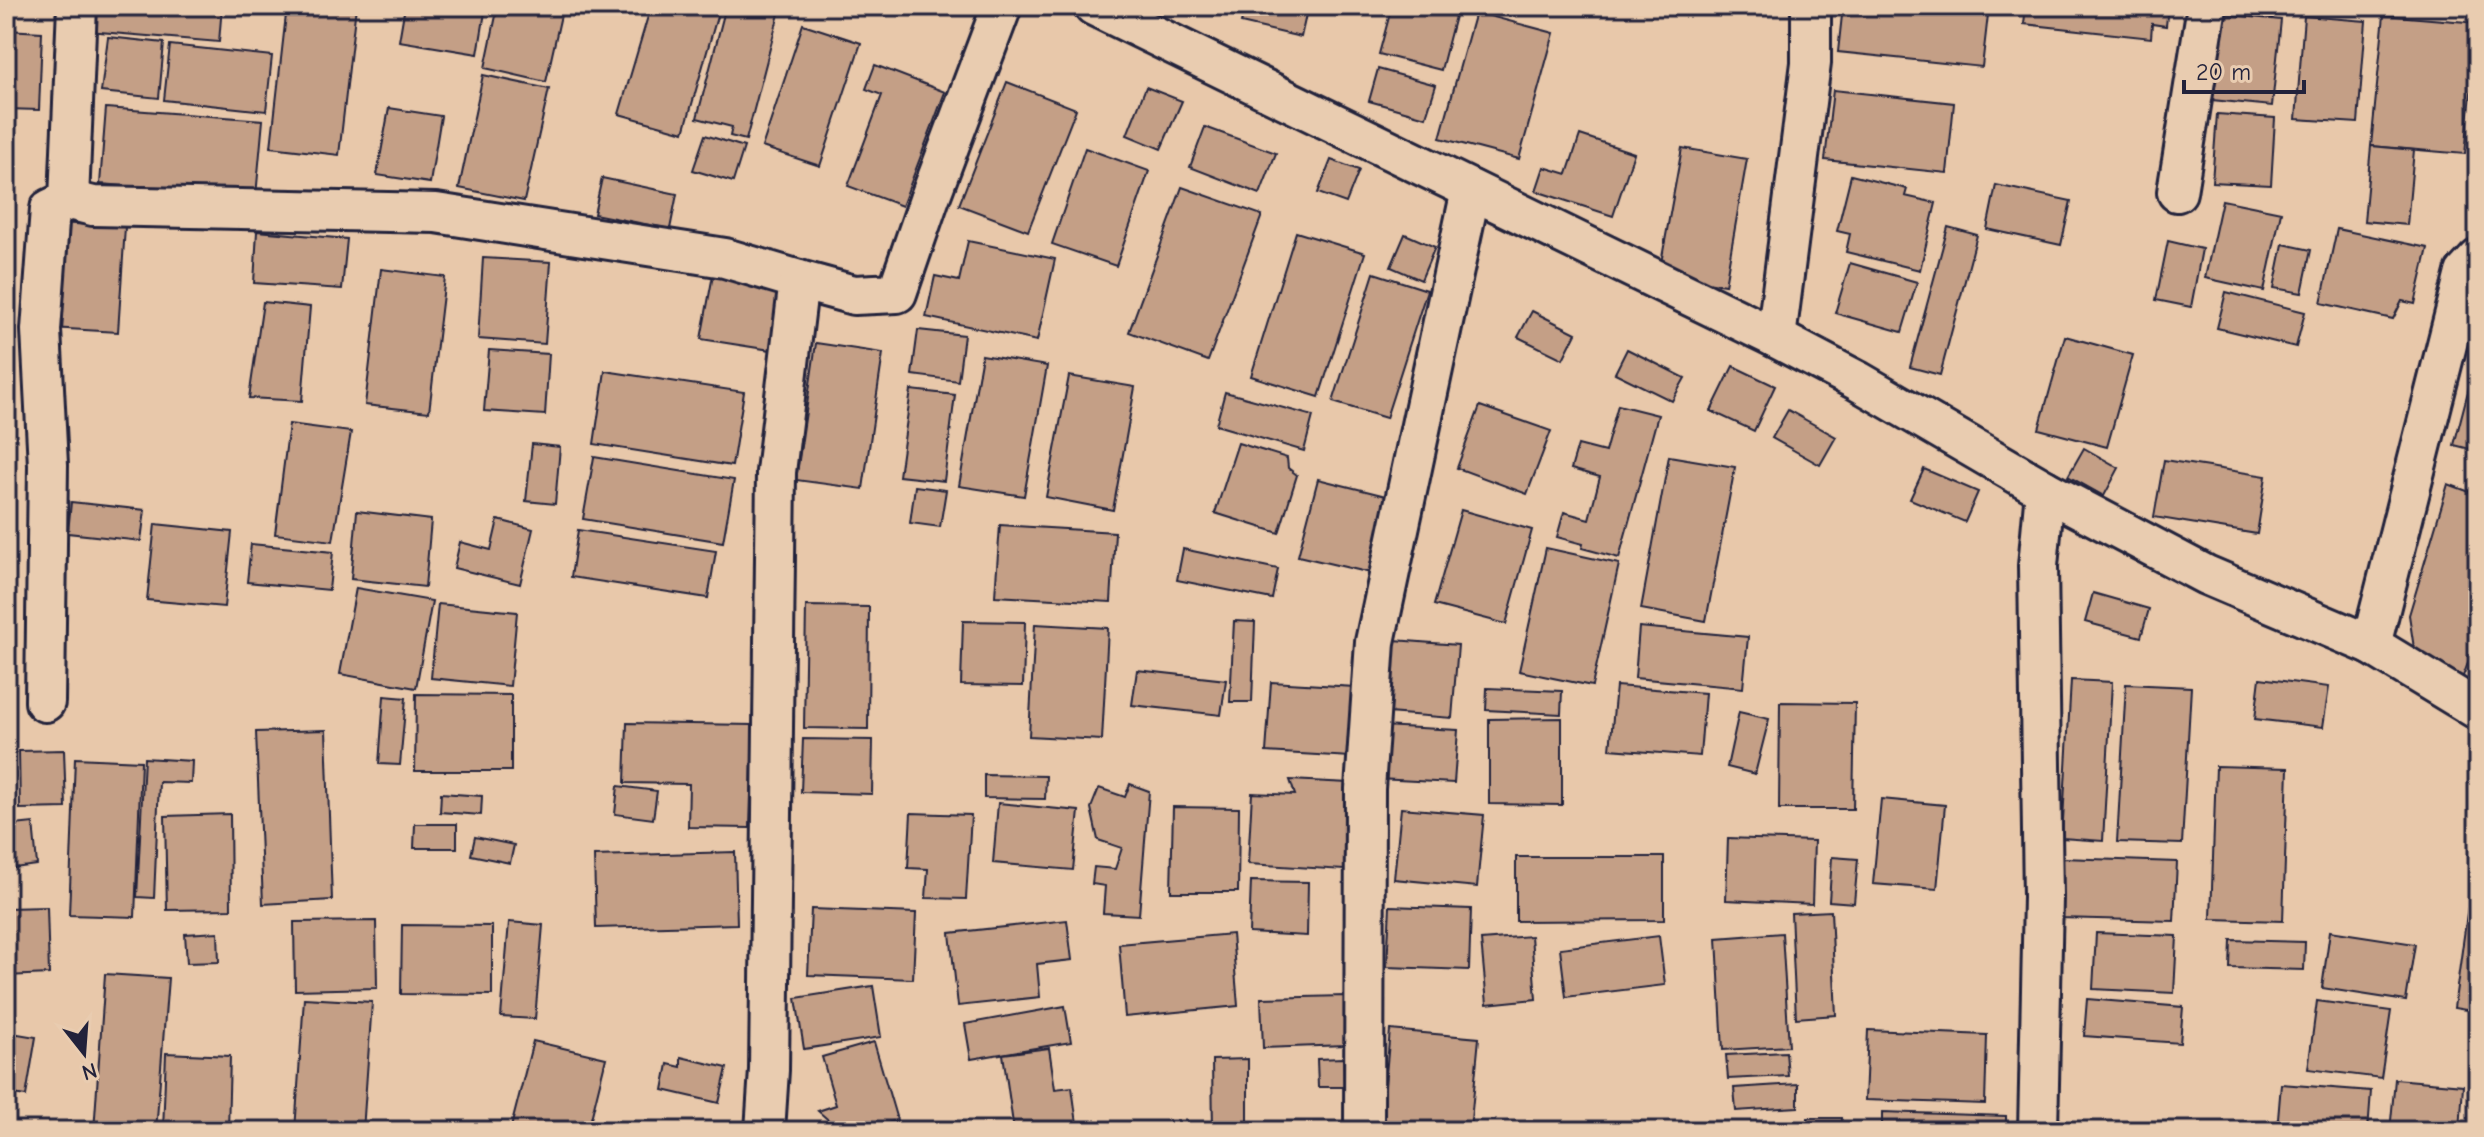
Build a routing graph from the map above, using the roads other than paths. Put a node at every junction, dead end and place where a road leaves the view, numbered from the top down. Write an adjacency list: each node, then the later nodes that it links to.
1 (77, 6): 8 (street)
2 (1002, 6): 10 (street)
3 (1811, 6): 11 (street)
4 (2207, 6): 7 (street)
5 (1105, 8): 6 (street)
6 (1471, 190): 11 (street); 17 (street)
7 (2177, 192)
8 (69, 200): 10 (street); 14 (street)
9 (2478, 259): 13 (street)
10 (799, 280): 16 (street)
11 (1776, 338): 12 (street)
12 (2045, 490): 13 (street); 18 (street)
13 (2371, 645): 15 (street)
14 (45, 702)
15 (2478, 710)
16 (765, 1131)
17 (1364, 1131)
18 (2038, 1131)

